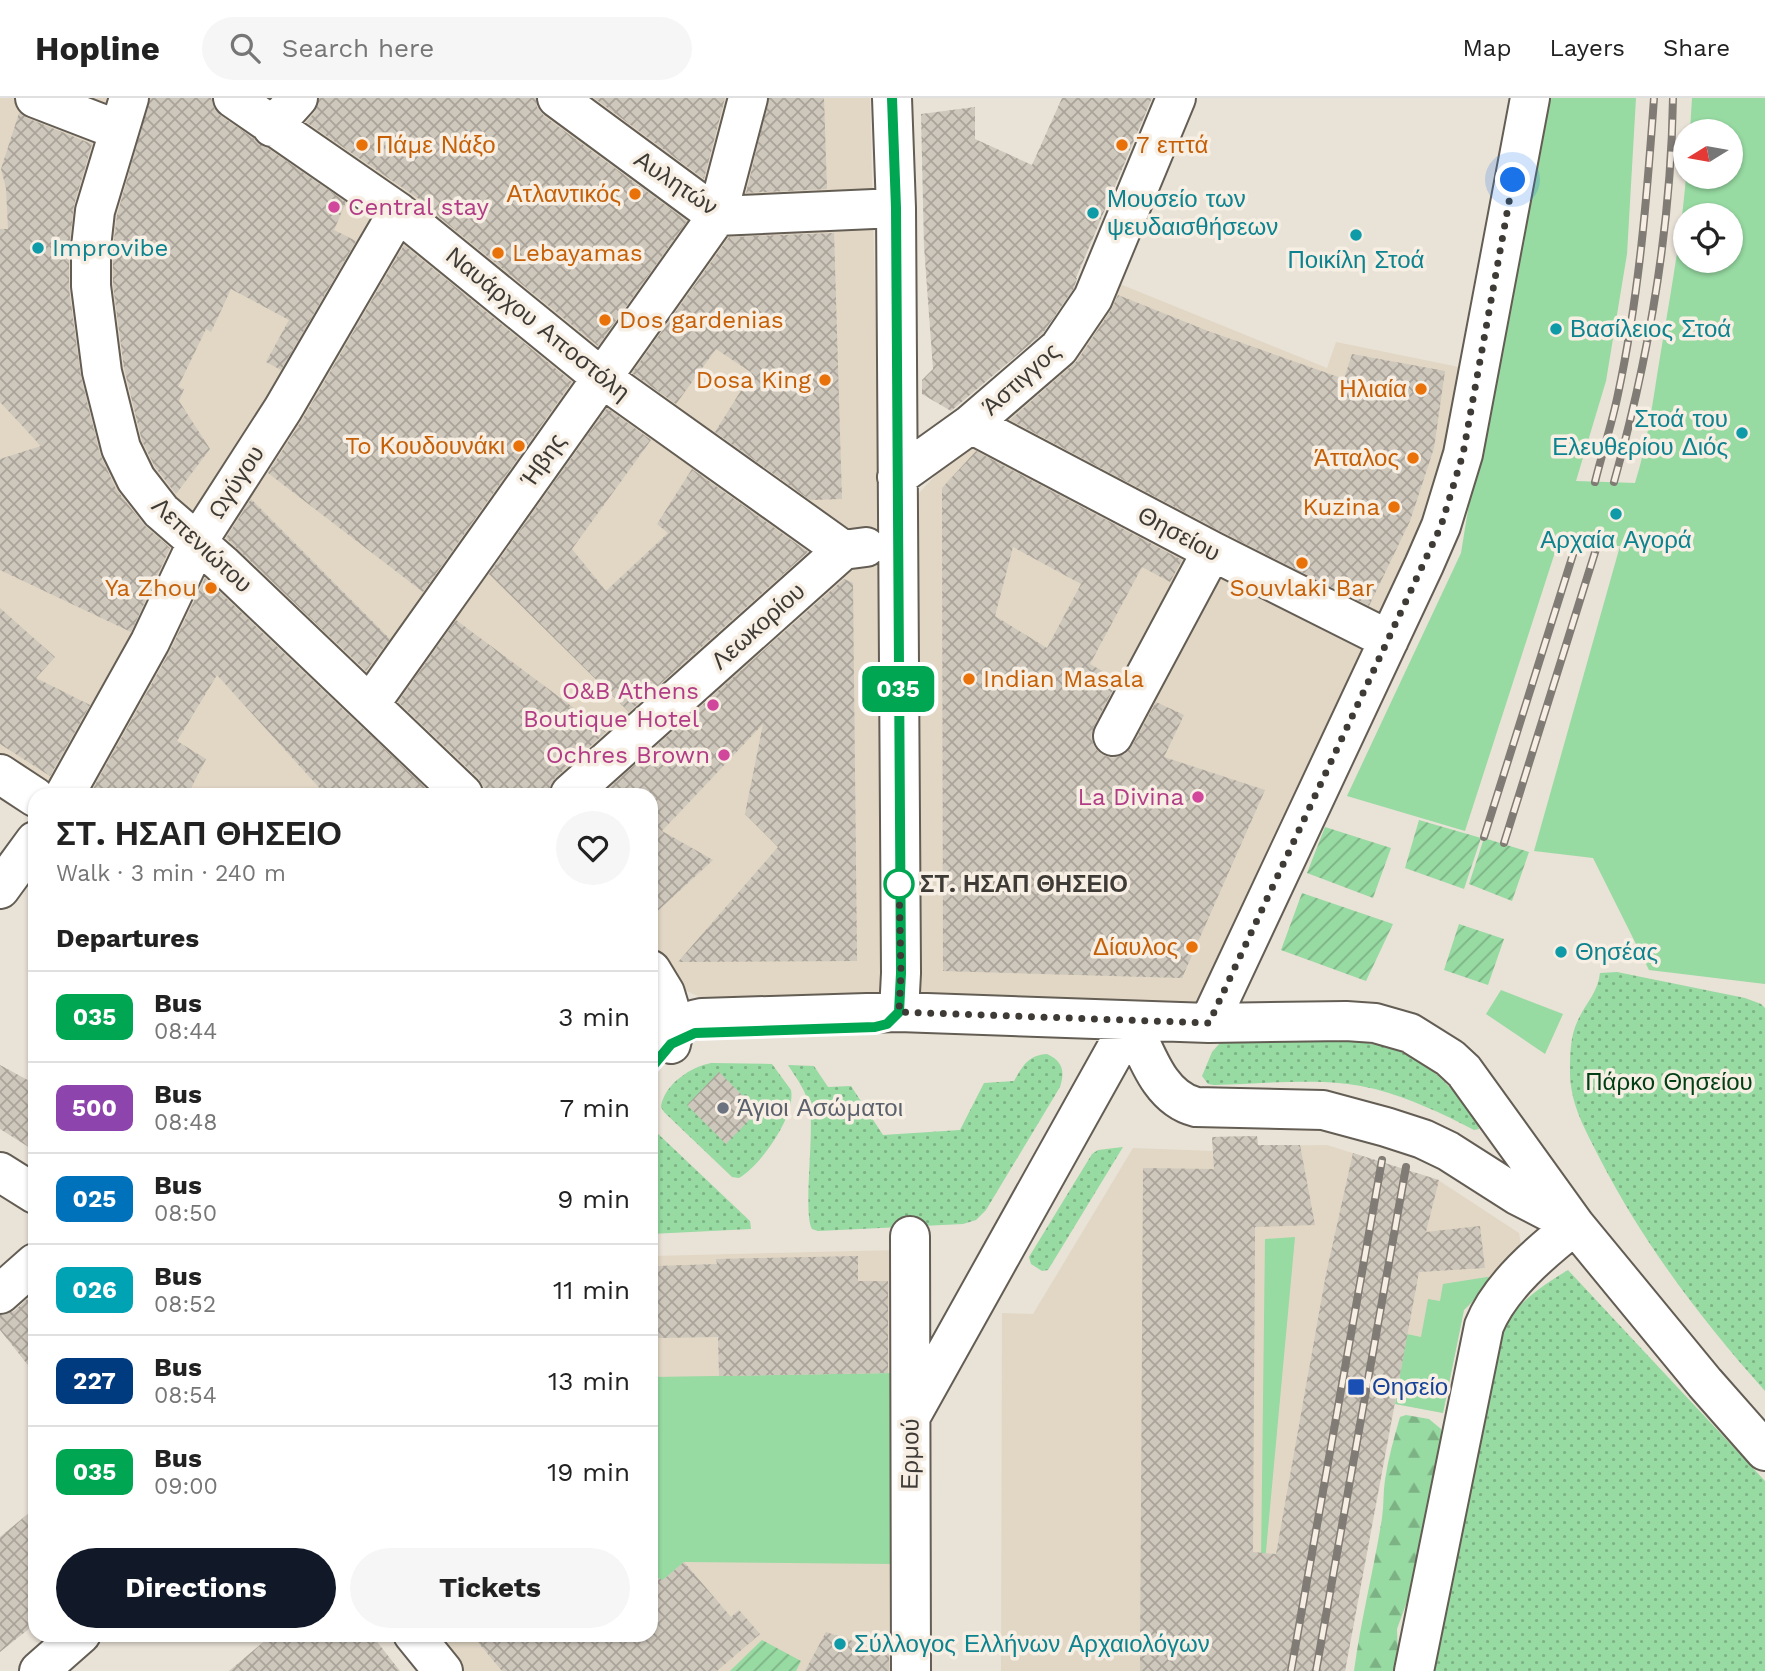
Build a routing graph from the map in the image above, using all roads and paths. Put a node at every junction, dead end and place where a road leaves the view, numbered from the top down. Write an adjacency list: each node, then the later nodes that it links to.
1 (35, 98): 9 (street)
2 (233, 98): 10 (street, Ναυάρχου Αποστόλη)
3 (298, 98): 10 (street)
4 (557, 98): 13 (street, Αυλητών)
5 (748, 98): 13 (street)
6 (892, 98): 11 (street)
7 (1176, 98): 15 (street, Άστιγγος)
8 (1530, 98): 21 (street)
9 (123, 114): 17 (street, Λεπενιώτου)
10 (272, 127): 12 (street, Ναυάρχου Αποστόλη)
11 (896, 208): 13 (street, Αυλητών); 16 (street)
12 (398, 212): 14 (street, Ναυάρχου Αποστόλη); 17 (street, Ωγύγου)
13 (717, 216): 14 (street, Ήβης)
14 (602, 378): 19 (street, Ναυάρχου Αποστόλη); 22 (street, Ήβης)
15 (971, 424): 16 (street, Άστιγγος); 20 (street, Θησείου)
16 (897, 477): 18 (street)
17 (198, 541): 22 (street, Λεπενιώτου); 25 (street, Ωγύγου)
18 (898, 543): 19 (street); 32 (street)
19 (843, 550): 27 (street, Λεωκορίου)
20 (1212, 551): 21 (street, Θησείου); 23 (street)
21 (1389, 640): 34 (street)
22 (370, 704): 26 (street, Λεπενιώτου)
23 (1114, 736)
24 (0, 774): 28 (street)
25 (68, 788)
26 (457, 788)
27 (577, 788)
28 (28, 792)
29 (28, 851): 30 (street)
30 (0, 889)
31 (658, 982): 35 (street)
32 (899, 1012): 33 (street); 35 (street)
33 (1131, 1021): 34 (street); 38 (street); 42 (street)
34 (1209, 1023): 38 (street)
35 (662, 1046)
36 (0, 1172): 37 (street)
37 (28, 1190)
38 (1576, 1225): 43 (street); 49 (street)
39 (910, 1236): 42 (street, Ερμού)
40 (28, 1269): 41 (street)
41 (0, 1294)
42 (911, 1416): 48 (street, Ερμού)
43 (1765, 1451)
44 (72, 1642): 46 (street)
45 (419, 1642): 47 (street)
46 (38, 1671)
47 (443, 1671)
48 (911, 1671)
49 (1414, 1671)

